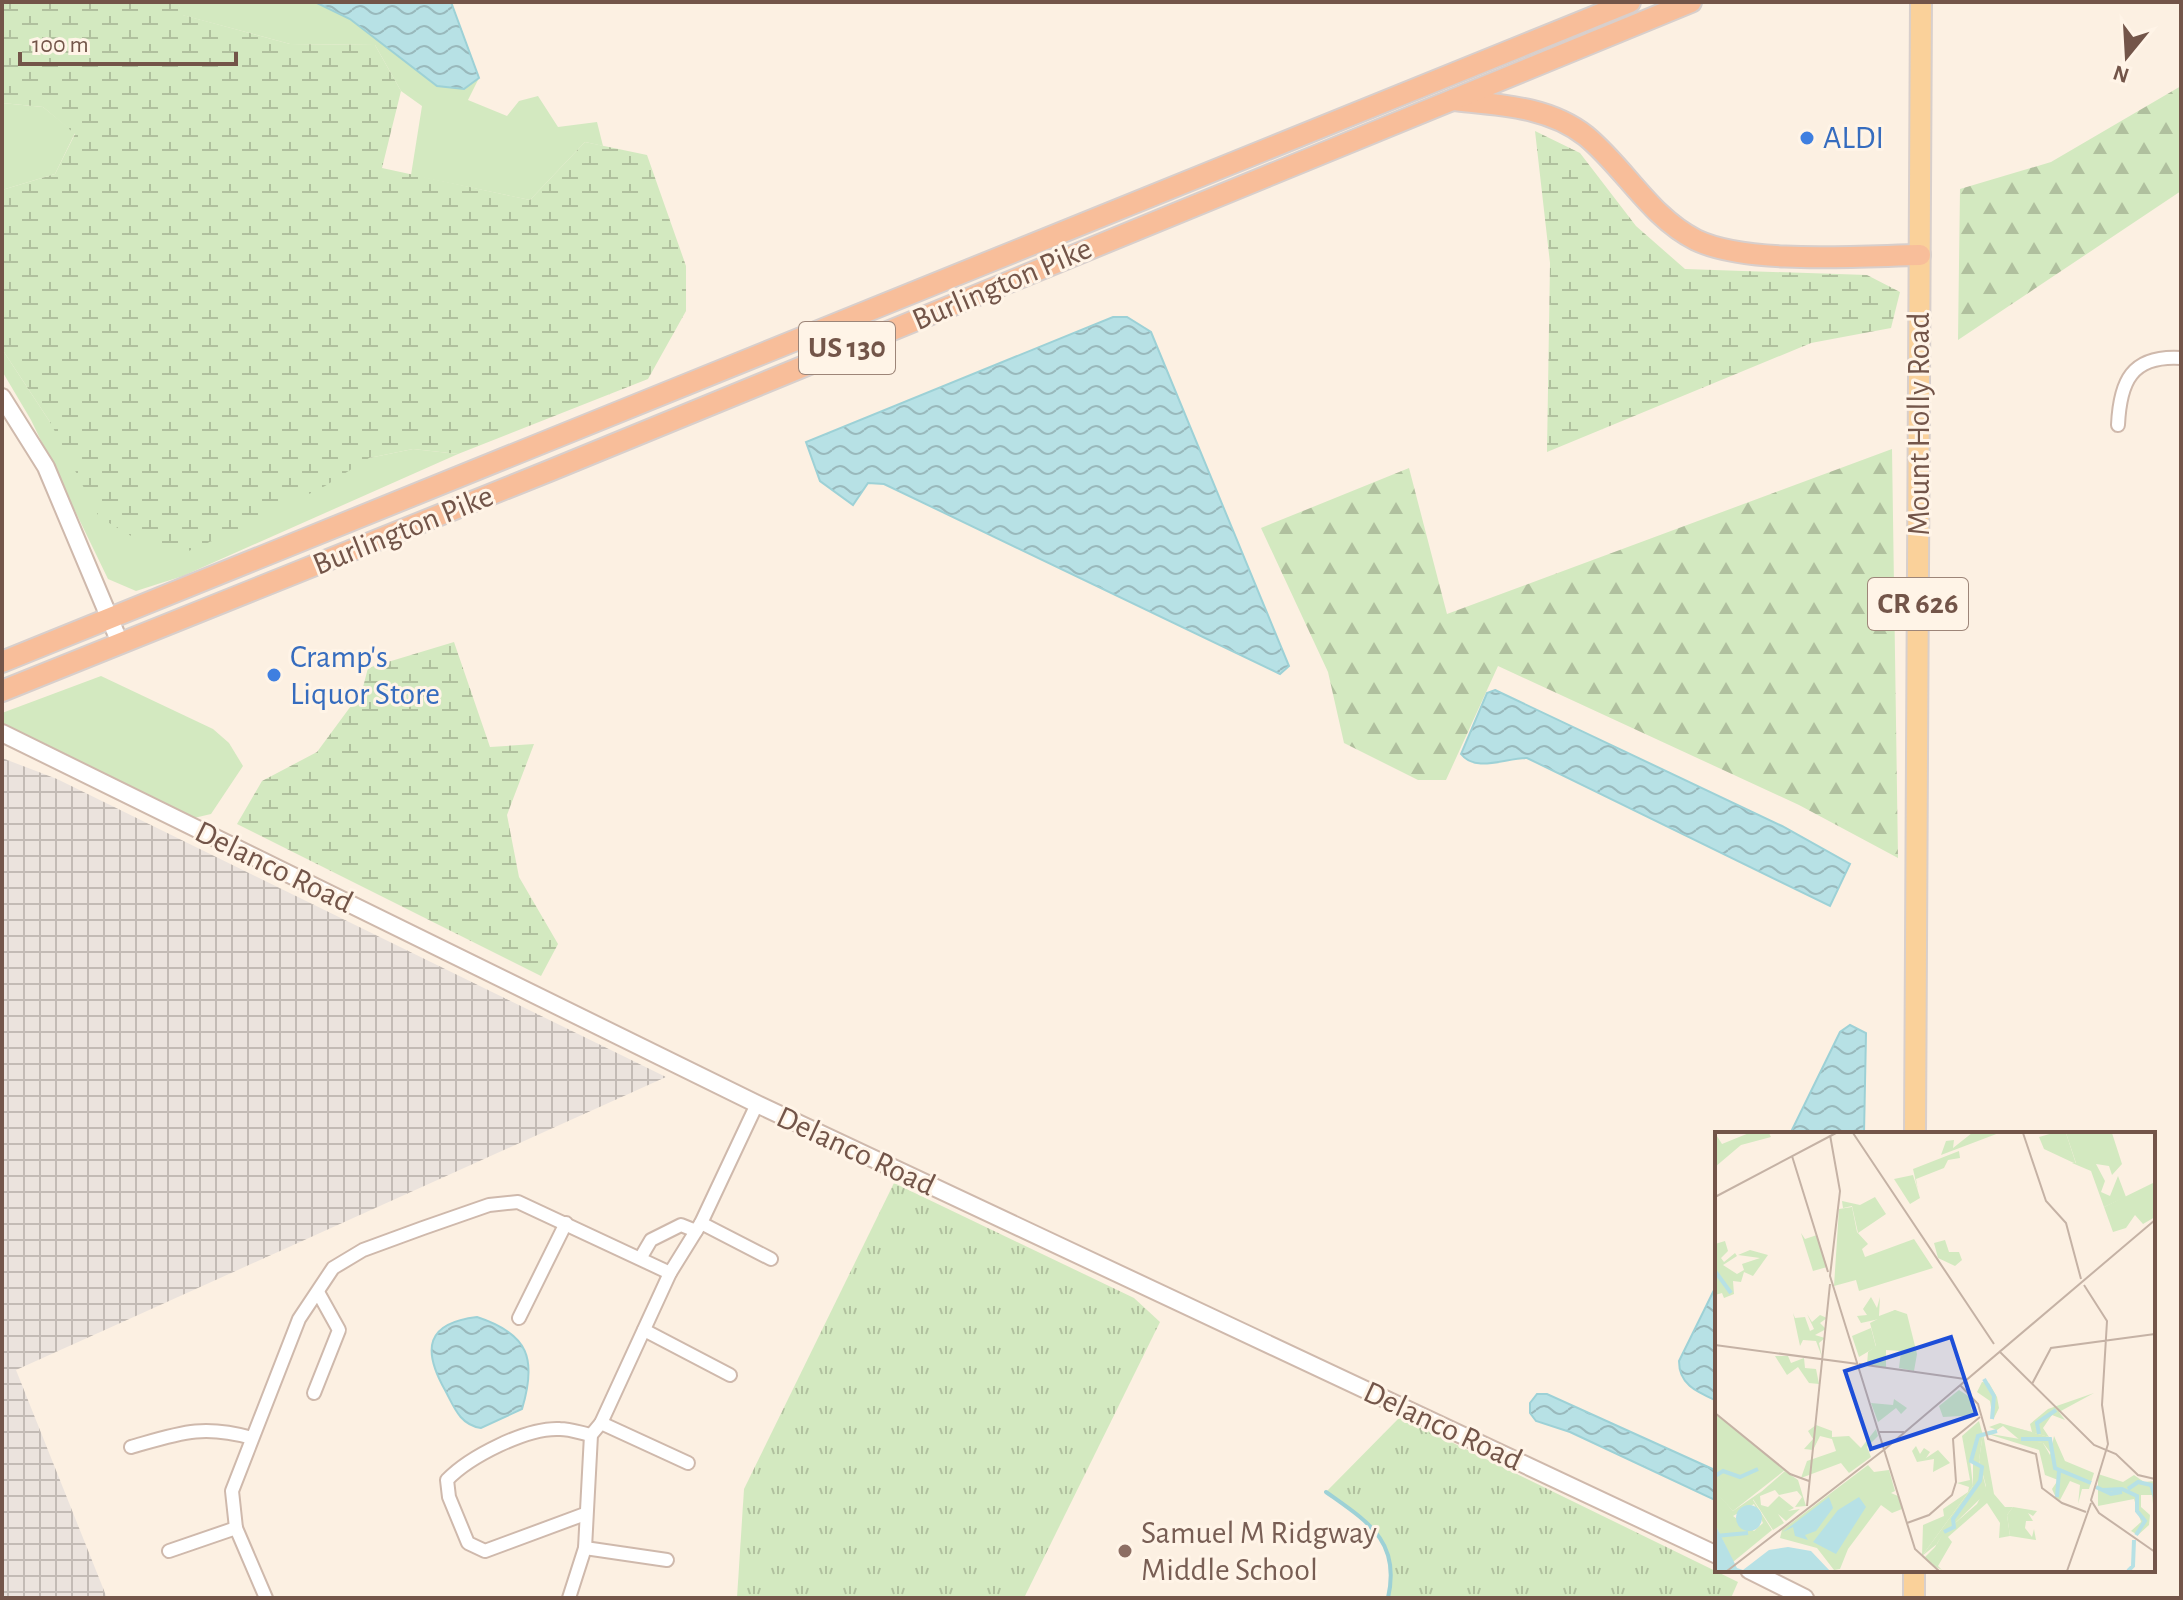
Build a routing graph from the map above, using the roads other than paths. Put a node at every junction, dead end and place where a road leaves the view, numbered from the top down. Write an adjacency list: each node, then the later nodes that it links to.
1 (1630, 2): 9 (highway, Burlington Pike / US 130)
2 (1691, 2): 4 (highway, Burlington Pike / US 130)
3 (1921, 2): 5 (main road, Mount Holly Road / CR 626)
4 (1449, 100): 5 (highway); 10 (highway, Burlington Pike / US 130)
5 (1920, 255): 15 (main road, Mount Holly Road / CR 626)
6 (2181, 358): 8 (street)
7 (2, 397): 9 (street)
8 (2118, 425)
9 (109, 618): 10 (street); 11 (highway, Burlington Pike / US 130)
10 (120, 643): 12 (highway, Burlington Pike / US 130)
11 (2, 662)
12 (2, 691)
13 (2, 733): 14 (street, Delanco Road)
14 (757, 1104): 17 (street); 35 (street, Delanco Road)
15 (1915, 1132)
16 (566, 1223): 18 (street); 21 (street); 22 (street)
17 (698, 1227): 18 (street); 19 (street); 20 (street)
18 (641, 1257): 20 (street)
19 (771, 1259)
20 (670, 1273): 23 (street)
21 (319, 1294): 25 (street); 28 (street)
22 (519, 1318)
23 (644, 1330): 24 (street); 26 (street)
24 (730, 1375)
25 (314, 1393)
26 (601, 1423): 27 (street); 30 (street)
27 (591, 1435): 31 (street); 31 (street)
28 (252, 1438): 29 (street); 32 (street)
29 (131, 1447)
30 (688, 1463)
31 (585, 1514): 33 (street)
32 (236, 1528): 34 (street); 39 (street)
33 (585, 1548): 36 (street); 40 (street)
34 (169, 1551)
35 (1715, 1554)
36 (667, 1560)
37 (1753, 1572): 41 (street)
38 (1914, 1572): 42 (main road)
39 (266, 1598)
40 (569, 1598)
41 (1805, 1598)
42 (1914, 1598)

